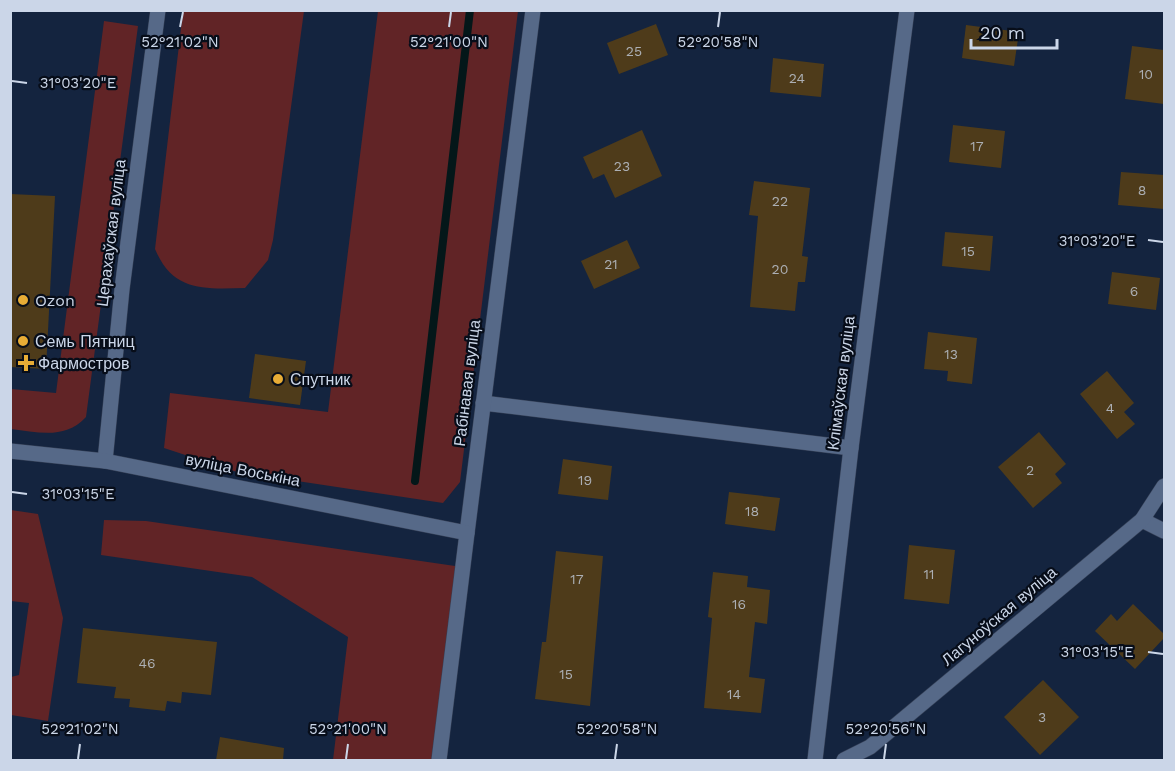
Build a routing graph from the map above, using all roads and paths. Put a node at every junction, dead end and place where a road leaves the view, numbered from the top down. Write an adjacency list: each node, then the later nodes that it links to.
1 (158, 10): 7 (street, Церахаўская вуліца)
2 (533, 10): 4 (street, Рабінавая вуліца)
3 (907, 10): 5 (street, Клімаўская вуліца)
4 (483, 403): 5 (street); 11 (street, Рабінавая вуліца)
5 (851, 448): 13 (street, Клімаўская вуліца)
6 (10, 451): 7 (street, вуліца Воськіна)
7 (105, 461): 11 (street, вуліца Воськіна)
8 (1164, 486): 9 (street, Лагуноўская вуліца)
9 (1142, 520): 10 (street); 14 (street, Лагуноўская вуліца)
10 (1164, 531)
11 (467, 533): 12 (street, Рабінавая вуліца)
12 (439, 760)
13 (815, 760)
14 (844, 760)

